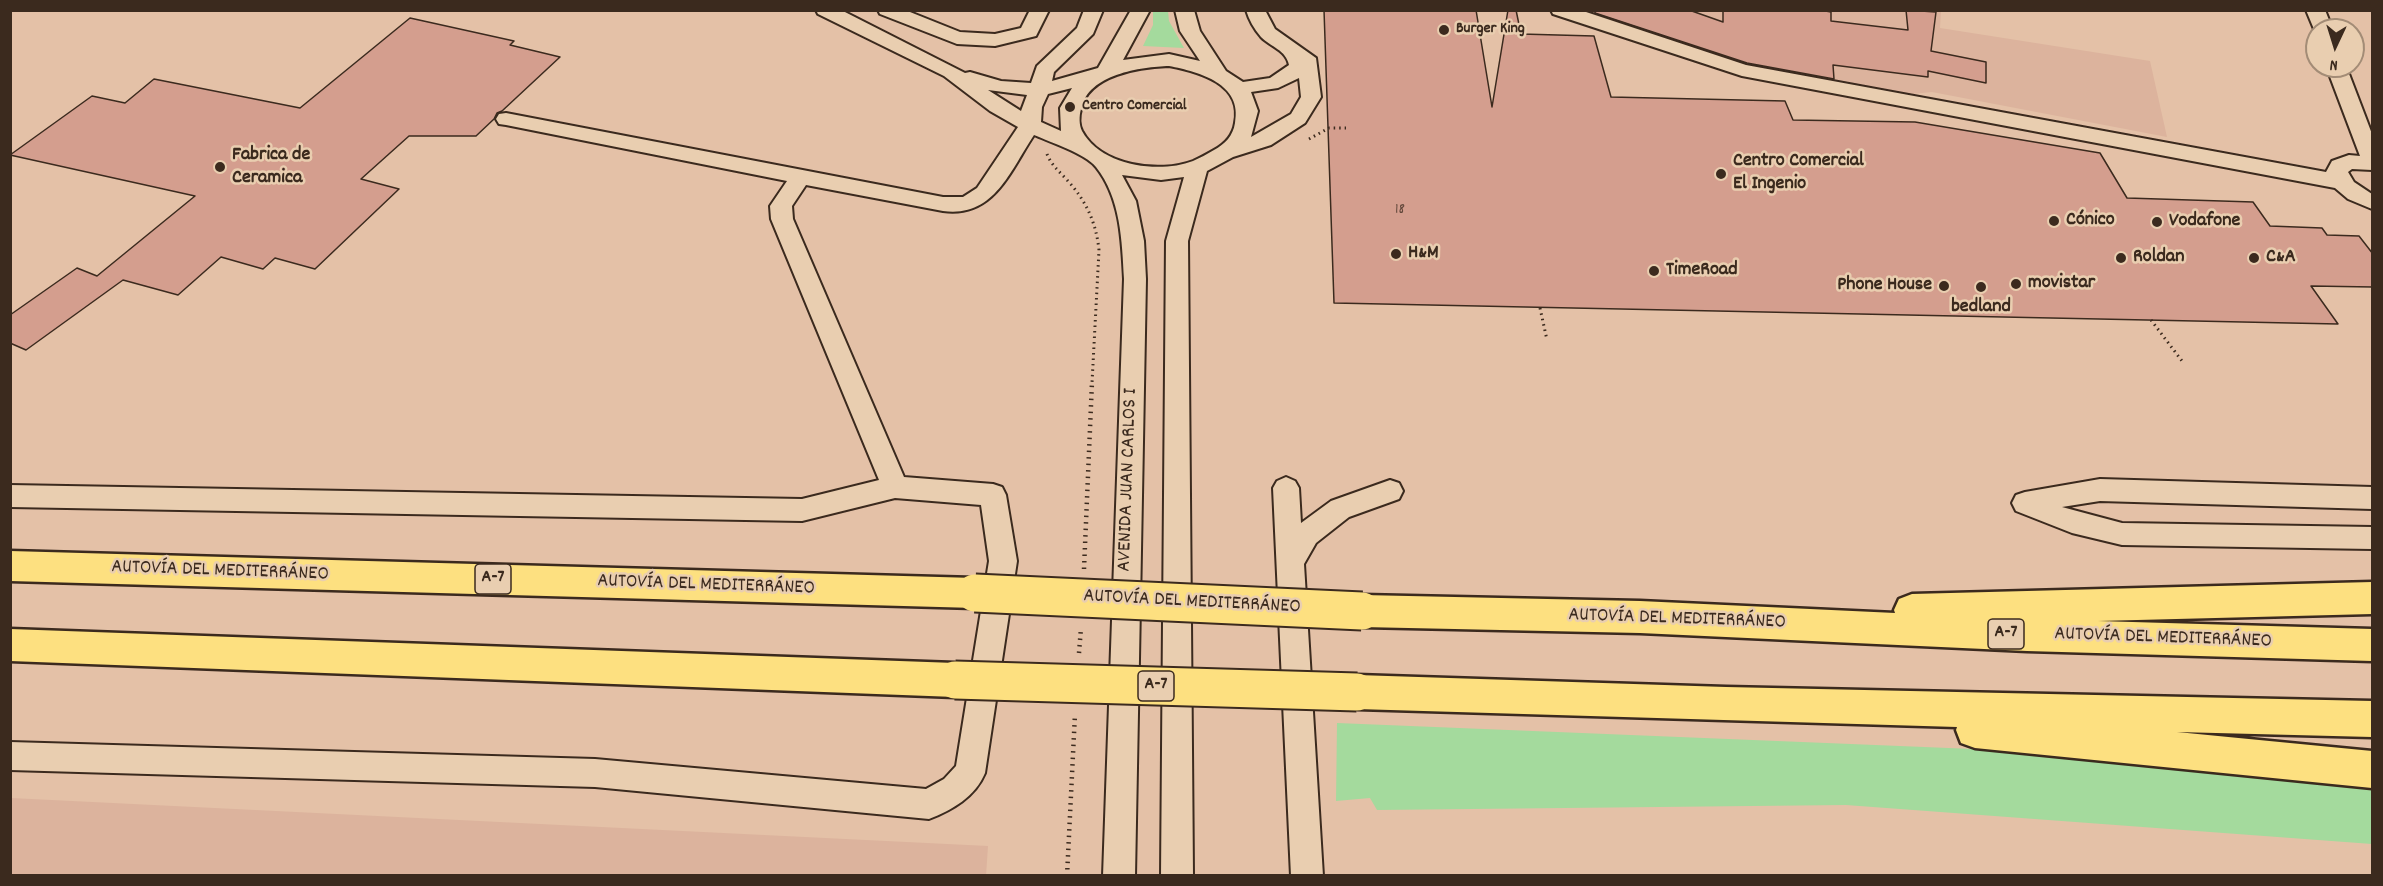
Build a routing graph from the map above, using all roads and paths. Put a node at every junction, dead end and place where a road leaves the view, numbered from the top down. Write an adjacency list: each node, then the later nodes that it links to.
1 (887, 10): 2 (street)
2 (1040, 10)
3 (1094, 10): 15 (street)
4 (1141, 10): 12 (street)
5 (1184, 10): 11 (street)
6 (1255, 10): 9 (street)
7 (1560, 10): 26 (street)
8 (836, 12): 10 (street)
9 (1288, 46): 14 (street); 21 (street)
10 (951, 72): 15 (street); 17 (street)
11 (1217, 72): 12 (street); 21 (street)
12 (1103, 73): 15 (street); 22 (street)
13 (2341, 78): 23 (street)
14 (1250, 86)
15 (1040, 90): 17 (street)
16 (506, 119): 25 (street)
17 (1030, 125): 22 (street); 25 (street)
18 (1346, 128): 19 (path)
19 (1309, 139)
20 (1048, 147): 40 (path)
21 (1230, 151): 24 (street)
22 (1095, 157): 24 (street); 53 (street, AVENIDA JUAN CARLOS I)
23 (2373, 161): 26 (street)
24 (1197, 168): 54 (street)
25 (801, 176): 32 (street)
26 (2341, 182): 27 (street)
27 (2373, 202)
28 (1540, 308): 30 (path)
29 (2151, 320): 31 (path)
30 (1546, 340)
31 (2182, 361)
32 (895, 487): 35 (street); 50 (street)
33 (1286, 488): 38 (street)
34 (1390, 491): 38 (street)
35 (10, 496)
36 (2373, 498): 37 (street)
37 (2373, 538)
38 (1290, 562): 55 (street)
39 (10, 566): 43 (highway, AUTOVÍA DEL MEDITERRÁNEO / A-7, bridge)
40 (1084, 577)
41 (2373, 598): 43 (highway)
42 (1081, 617): 46 (path)
43 (1641, 617): 45 (highway, AUTOVÍA DEL MEDITERRÁNEO / A-7)
44 (10, 645): 47 (highway, A-7, bridge)
45 (2373, 645)
46 (1079, 662)
47 (1726, 704): 49 (highway, A-7); 51 (highway)
48 (1076, 706): 52 (path)
49 (2373, 719)
50 (10, 756)
51 (2373, 770)
52 (1067, 876)
53 (1119, 876)
54 (1177, 876)
55 (1307, 876)

